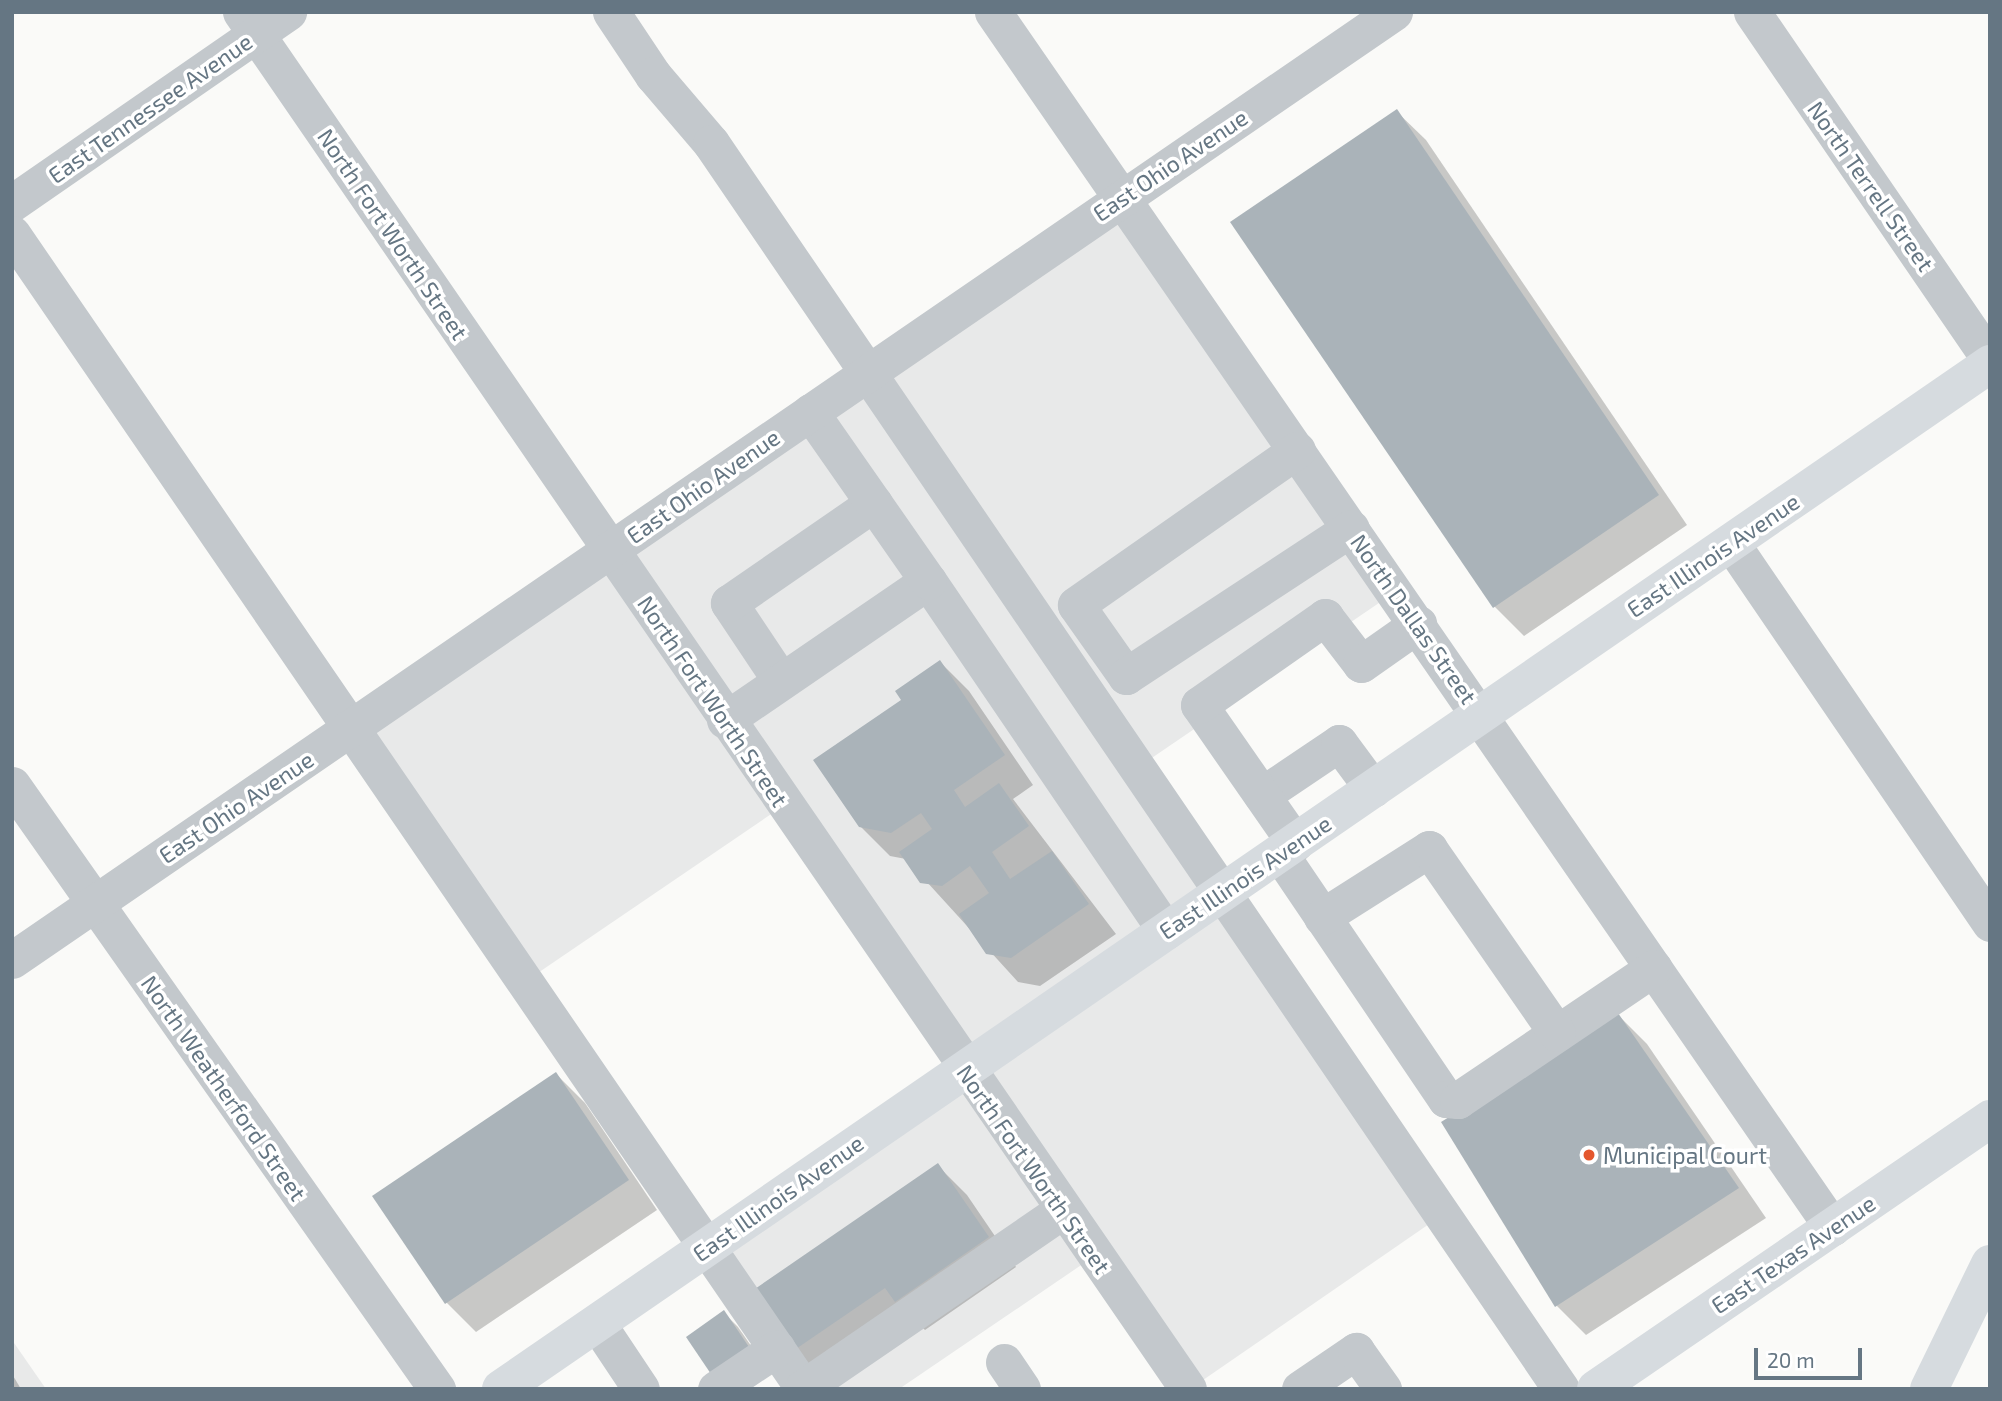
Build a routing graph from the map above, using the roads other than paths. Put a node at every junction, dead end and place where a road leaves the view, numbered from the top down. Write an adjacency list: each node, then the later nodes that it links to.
1 (288, 12): 6 (street, East Tennessee Avenue)
2 (611, 12): 12 (street)
3 (993, 12): 7 (street, North Dallas Street)
4 (1752, 12): 10 (street, North Terrell Street)
5 (1380, 16): 7 (street, East Ohio Avenue)
6 (249, 23): 8 (street, East Tennessee Avenue); 18 (street, North Fort Worth Street)
7 (1122, 198): 12 (street, East Ohio Avenue); 14 (street, North Dallas Street)
8 (12, 203)
9 (12, 234): 24 (street)
10 (1990, 359)
11 (1990, 364): 17 (main road, East Illinois Avenue)
12 (868, 373): 13 (street, East Ohio Avenue); 29 (street)
13 (810, 412): 15 (street); 18 (street, East Ohio Avenue)
14 (1297, 450): 16 (street, North Dallas Street); 16 (street)
15 (874, 503): 19 (street); 21 (street)
16 (1351, 528): 20 (street, North Dallas Street)
17 (1731, 543): 22 (main road, East Illinois Avenue); 32 (street)
18 (610, 551): 23 (street, North Fort Worth Street); 24 (street, East Ohio Avenue)
19 (928, 581): 21 (street); 33 (street)
20 (1418, 624): 22 (street, North Dallas Street); 27 (street)
21 (781, 681): 23 (street)
22 (1480, 715): 26 (main road, East Illinois Avenue); 35 (street, North Dallas Street)
23 (725, 720): 37 (street, North Fort Worth Street)
24 (349, 729): 30 (street, East Ohio Avenue); 41 (street)
25 (12, 785): 30 (street, North Weatherford Street)
26 (1373, 789): 27 (street); 28 (main road, East Illinois Avenue)
27 (1262, 795): 28 (street)
28 (1288, 848): 29 (main road, East Illinois Avenue); 31 (street)
29 (1222, 893): 33 (main road, East Illinois Avenue); 53 (street)
30 (94, 904): 34 (street, East Ohio Avenue); 45 (street, North Weatherford Street)
31 (1322, 917): 36 (street); 36 (street)
32 (1990, 923)
33 (1166, 931): 37 (main road, East Illinois Avenue)
34 (12, 960)
35 (1654, 968): 36 (street); 40 (street, North Dallas Street)
36 (1557, 1033)
37 (965, 1069): 39 (street, North Fort Worth Street); 41 (main road, East Illinois Avenue)
38 (1990, 1119): 40 (main road, East Texas Avenue)
39 (1063, 1210): 49 (street); 50 (street, North Fort Worth Street)
40 (1832, 1227): 54 (main road, East Texas Avenue)
41 (708, 1247): 43 (main road, East Illinois Avenue); 44 (street)
42 (1990, 1264): 55 (main road)
43 (597, 1323): 46 (main road, East Illinois Avenue); 47 (street)
44 (777, 1348): 48 (street); 49 (street)
45 (437, 1389)
46 (501, 1389)
47 (641, 1389)
48 (716, 1389)
49 (804, 1389)
50 (1188, 1389)
51 (1300, 1389): 52 (street)
52 (1383, 1389)
53 (1561, 1389)
54 (1596, 1389)
55 (1929, 1389)

